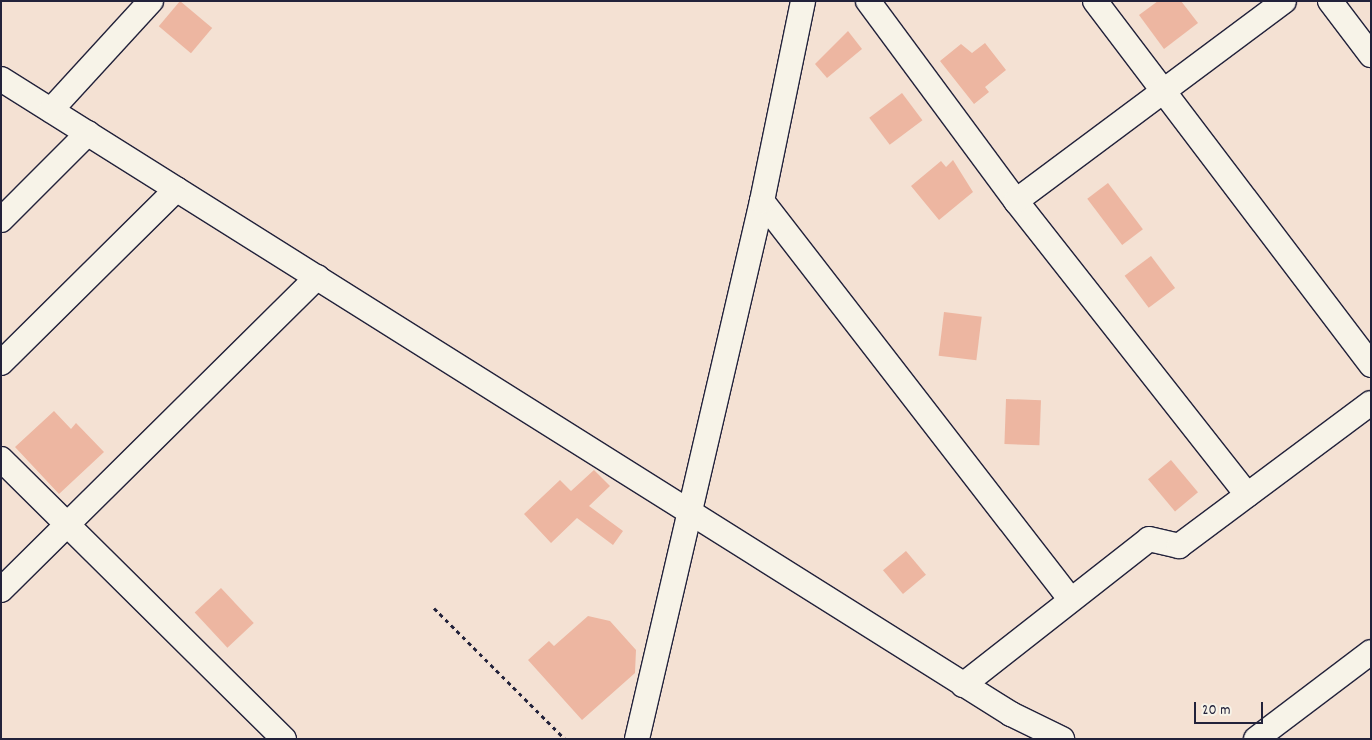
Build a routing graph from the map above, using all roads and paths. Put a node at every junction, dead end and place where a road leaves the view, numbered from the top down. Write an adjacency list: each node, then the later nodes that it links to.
1 (151, 1): 10 (street)
2 (803, 1): 13 (street)
3 (868, 1): 14 (street)
4 (1095, 1): 9 (street)
5 (1284, 1): 9 (street)
6 (1330, 1): 7 (street)
7 (1371, 55)
8 (1, 79): 10 (street)
9 (1165, 91): 14 (street); 18 (street)
10 (51, 110): 11 (street)
11 (88, 133): 12 (street); 15 (street)
12 (177, 189): 16 (street); 17 (street)
13 (762, 201): 22 (street); 25 (street)
14 (1016, 201): 21 (street)
15 (1, 220)
16 (316, 277): 22 (street); 23 (street)
17 (1, 363)
18 (1371, 365)
19 (1371, 403): 21 (street)
20 (1, 459): 23 (street)
21 (1247, 495): 25 (street)
22 (689, 514): 28 (street); 31 (street)
23 (67, 524): 24 (street); 29 (street)
24 (1, 590)
25 (1070, 599): 28 (street)
26 (434, 608): 30 (path)
27 (1371, 652): 33 (street)
28 (963, 685): 32 (street)
29 (284, 739)
30 (565, 739)
31 (637, 739)
32 (1062, 739)
33 (1256, 739)

